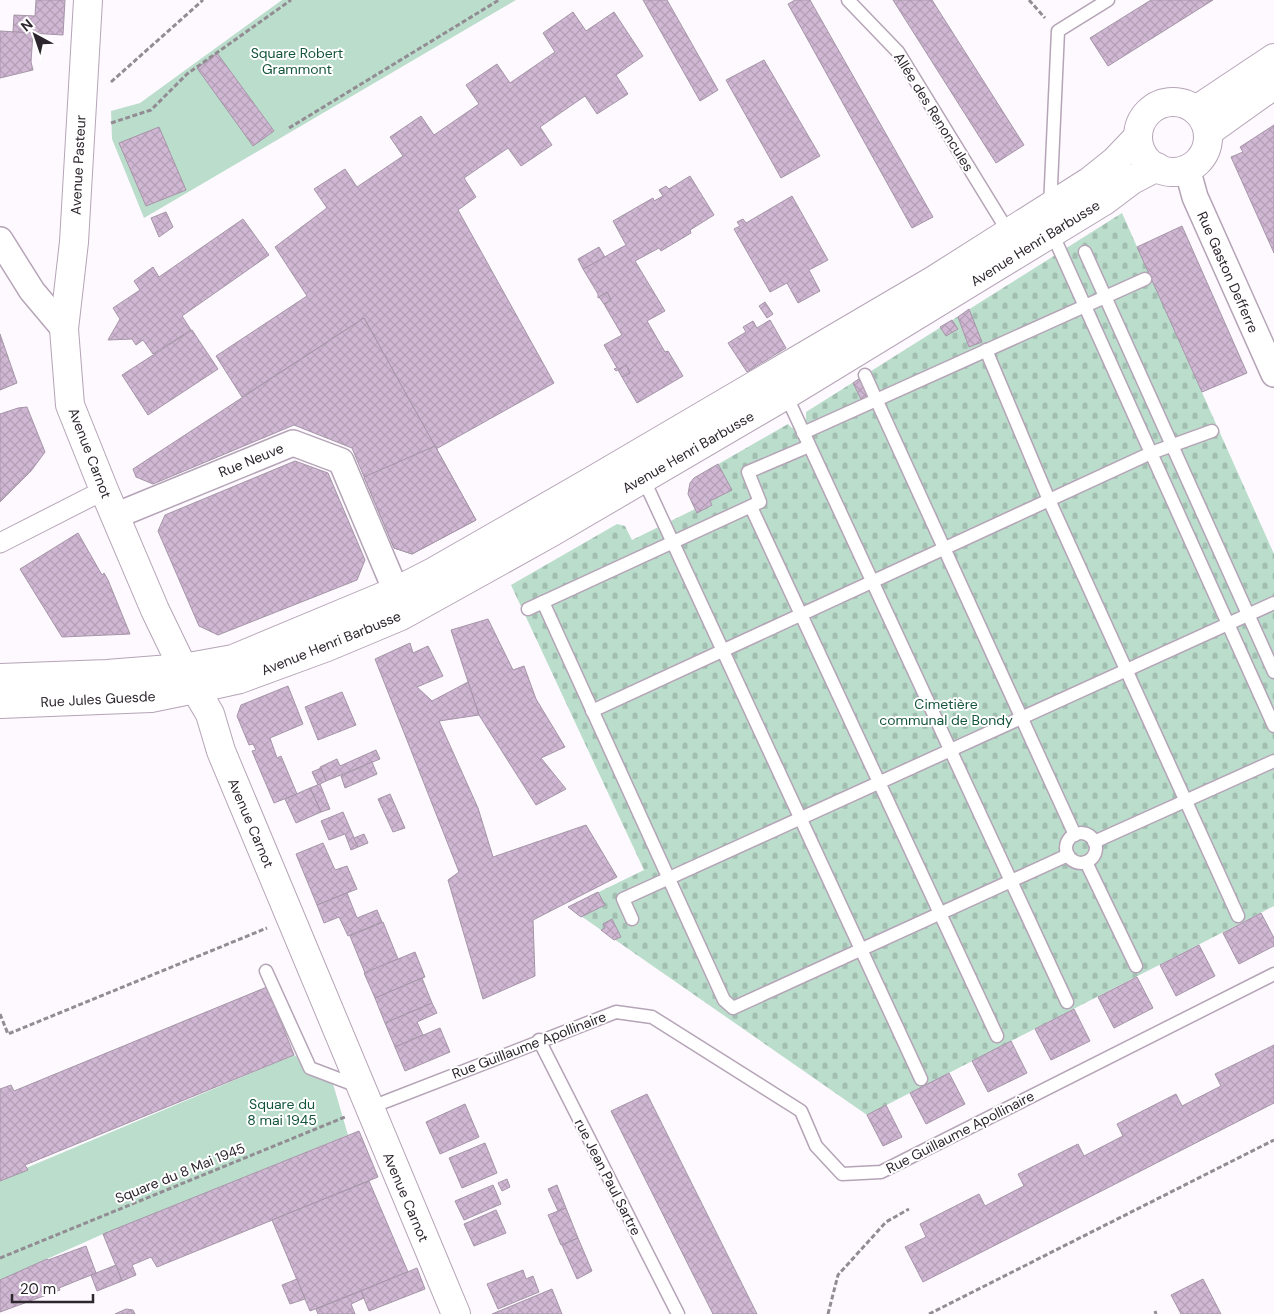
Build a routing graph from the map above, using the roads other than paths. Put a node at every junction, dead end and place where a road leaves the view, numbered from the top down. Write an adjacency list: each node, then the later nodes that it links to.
1 (88, 0): 18 (street, Avenue Pasteur)
2 (848, 0): 11 (lane, Allée des Renoncules)
3 (1108, 0): 10 (lane)
4 (1274, 58): 6 (street)
5 (1274, 85): 6 (street)
6 (1202, 121): 7 (street); 9 (street)
7 (1138, 137): 8 (street); 10 (street, Avenue Henri Barbusse)
8 (1157, 167): 9 (street); 10 (street, Avenue Henri Barbusse)
9 (1187, 168): 20 (street, Rue Gaston Defferre)
10 (1051, 220): 11 (street, Avenue Henri Barbusse); 17 (lane); 22 (street, Avenue Henri Barbusse)
11 (1008, 233): 38 (street, Avenue Henri Barbusse)
12 (0, 240): 14 (street)
13 (1085, 252): 16 (lane)
14 (6, 264): 18 (street)
15 (1144, 279): 16 (lane)
16 (1105, 297): 17 (lane); 27 (lane)
17 (1084, 306): 19 (lane); 28 (lane)
18 (64, 330): 30 (street, Avenue Carnot)
19 (986, 350): 23 (lane); 31 (lane)
20 (1274, 374)
21 (865, 376): 23 (lane)
22 (786, 395): 25 (lane); 29 (street, Avenue Henri Barbusse)
23 (876, 400): 25 (lane); 36 (lane)
24 (1212, 431): 27 (lane)
25 (803, 433): 26 (lane)
26 (809, 446): 32 (lane); 37 (lane)
27 (1172, 446): 28 (lane); 42 (lane)
28 (1151, 453): 31 (lane); 44 (lane)
29 (642, 478): 34 (lane); 49 (street, Avenue Henri Barbusse)
30 (104, 490): 33 (street, Avenue Carnot); 35 (street)
31 (1049, 500): 36 (lane); 46 (lane)
32 (751, 507): 34 (lane); 43 (lane)
33 (115, 516): 38 (street, Rue Neuve); 49 (street, Avenue Carnot)
34 (673, 543): 39 (lane); 45 (lane)
35 (0, 544)
36 (944, 549): 37 (lane); 52 (lane)
37 (872, 582): 43 (lane); 54 (lane)
38 (396, 591): 49 (street, Avenue Henri Barbusse)
39 (543, 602): 41 (lane); 51 (lane)
40 (1274, 603): 42 (lane)
41 (528, 609)
42 (1248, 614): 44 (lane); 47 (lane)
43 (801, 615): 45 (lane); 56 (lane)
44 (1228, 623): 46 (lane); 53 (lane)
45 (723, 651): 51 (lane); 58 (lane)
46 (1127, 669): 52 (lane); 57 (lane)
47 (1274, 672)
48 (0, 678): 49 (street, Rue Jules Guesde)
49 (189, 678): 50 (street, Rue Jules Guesde); 75 (street, Avenue Carnot)
50 (0, 704)
51 (592, 711): 63 (lane)
52 (1021, 717): 54 (lane); 59 (lane)
53 (1274, 726)
54 (950, 749): 56 (lane); 64 (lane)
55 (1274, 761): 57 (lane)
56 (878, 781): 58 (lane); 65 (lane)
57 (1187, 800): 60 (lane); 66 (lane)
58 (799, 817): 63 (lane); 68 (lane)
59 (1075, 834): 60 (lane); 61 (lane)
60 (1094, 842): 62 (lane)
61 (1068, 855): 62 (lane); 64 (lane)
62 (1086, 862): 69 (lane)
63 (668, 878): 67 (lane); 68 (lane)
64 (1011, 881): 65 (lane); 72 (lane)
65 (940, 914): 68 (lane); 73 (lane)
66 (1238, 916)
67 (632, 919)
68 (861, 950): 76 (lane)
69 (1136, 966)
70 (266, 971): 75 (lane)
71 (1274, 974): 74 (lane, Rue Guillaume Apollinaire)
72 (1067, 1002)
73 (997, 1036)
74 (539, 1040): 77 (lane, Rue Guillaume Apollinaire); 79 (lane, rue Jean Paul Sartre)
75 (337, 1062): 77 (street, Avenue Carnot)
76 (921, 1080)
77 (365, 1098): 78 (street, Avenue Carnot)
78 (456, 1314)
79 (678, 1314)

